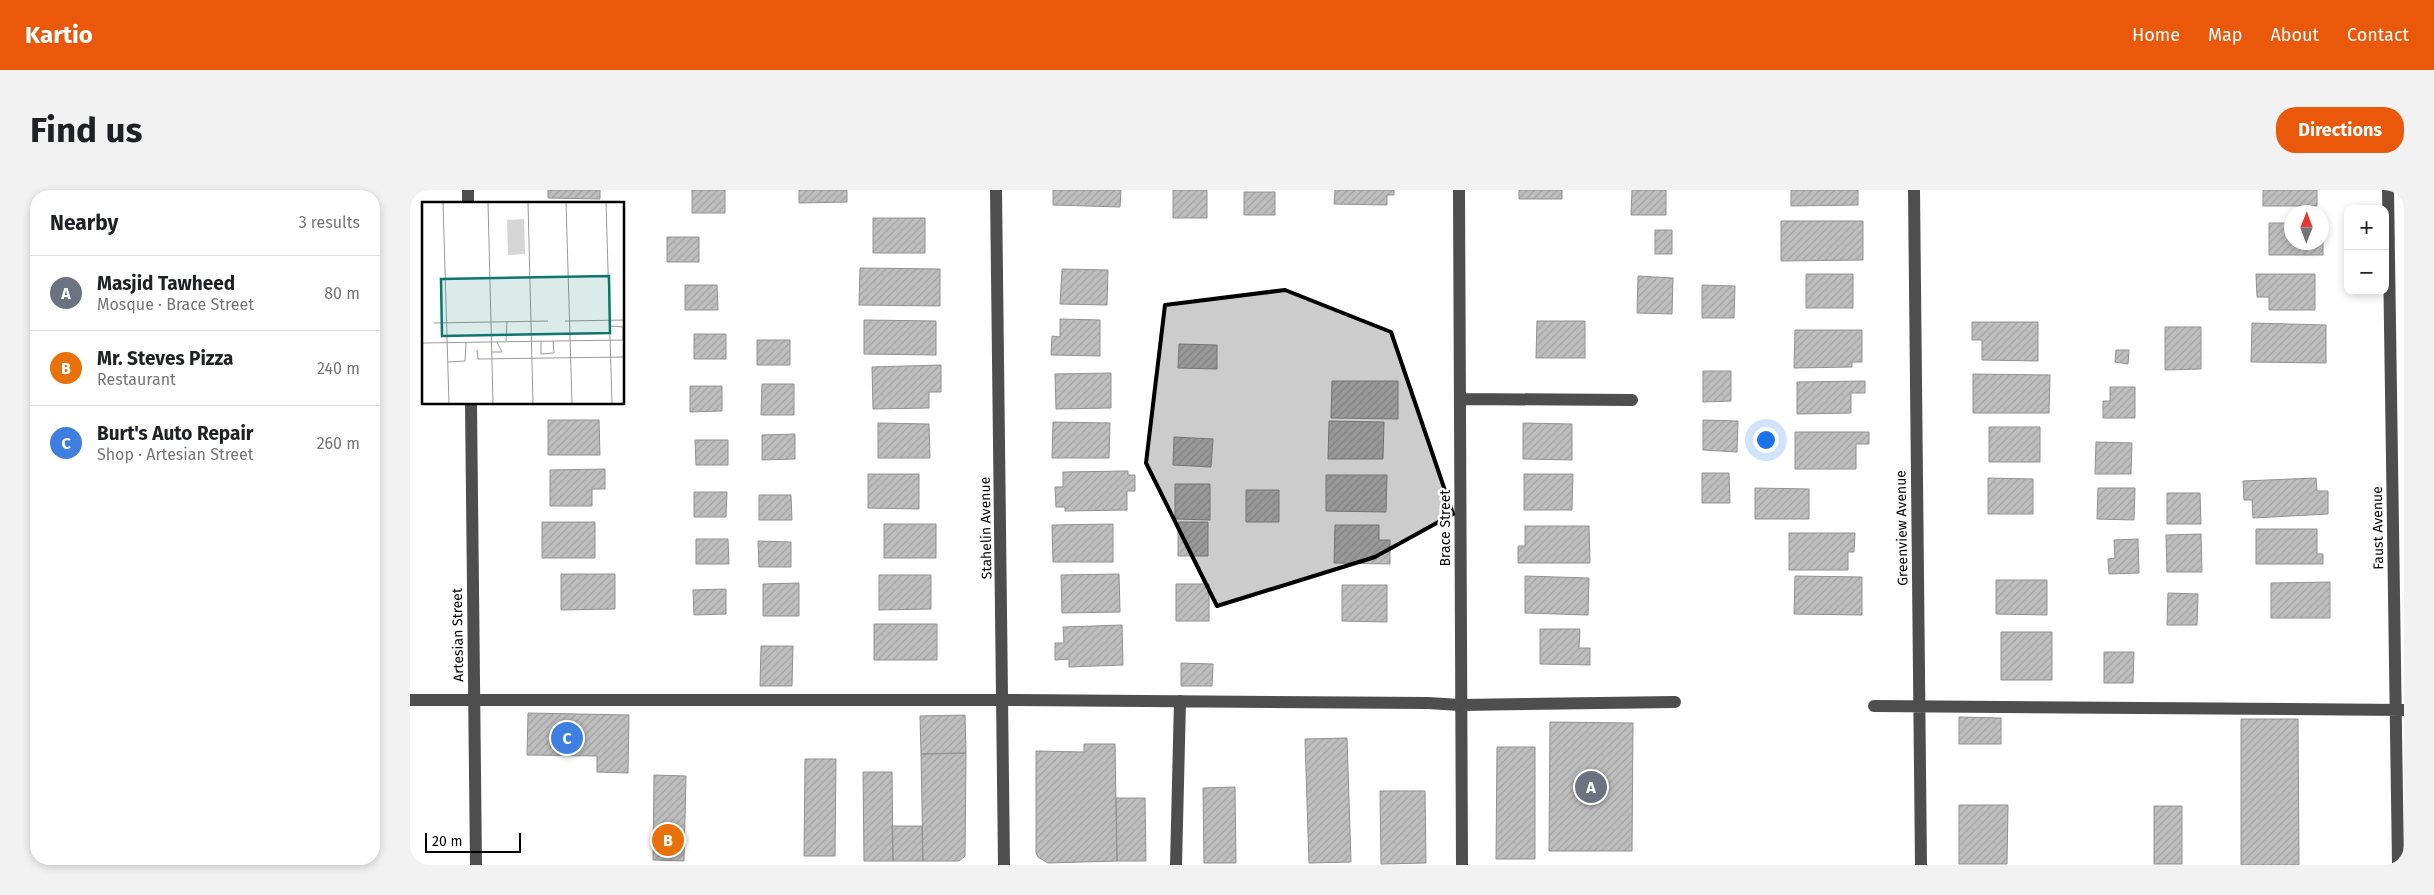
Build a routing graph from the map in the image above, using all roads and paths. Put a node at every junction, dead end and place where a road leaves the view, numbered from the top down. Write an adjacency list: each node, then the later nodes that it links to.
1 (996, 190): 9 (street, Stahelin Avenue)
2 (1458, 190): 5 (street, Brace Street)
3 (1914, 190): 15 (street, Greenview Avenue)
4 (2388, 190): 16 (street, Faust Avenue)
5 (1460, 399): 6 (street); 13 (street, Brace Street)
6 (1632, 400)
7 (471, 405): 11 (street, Artesian Street)
8 (410, 700): 11 (street)
9 (1004, 700): 10 (street); 11 (street); 19 (street, Stahelin Avenue)
10 (1180, 701): 13 (street); 20 (street)
11 (474, 702): 18 (street, Artesian Street)
12 (1675, 702): 13 (street)
13 (1460, 705): 21 (street, Brace Street)
14 (1874, 706): 15 (street)
15 (1919, 708): 16 (street); 22 (street, Greenview Avenue)
16 (2400, 710): 17 (street, Faust Avenue)
17 (2401, 773): 23 (street, Faust Avenue)
18 (476, 865)
19 (1004, 865)
20 (1176, 865)
21 (1462, 865)
22 (1920, 865)
23 (2398, 865)

